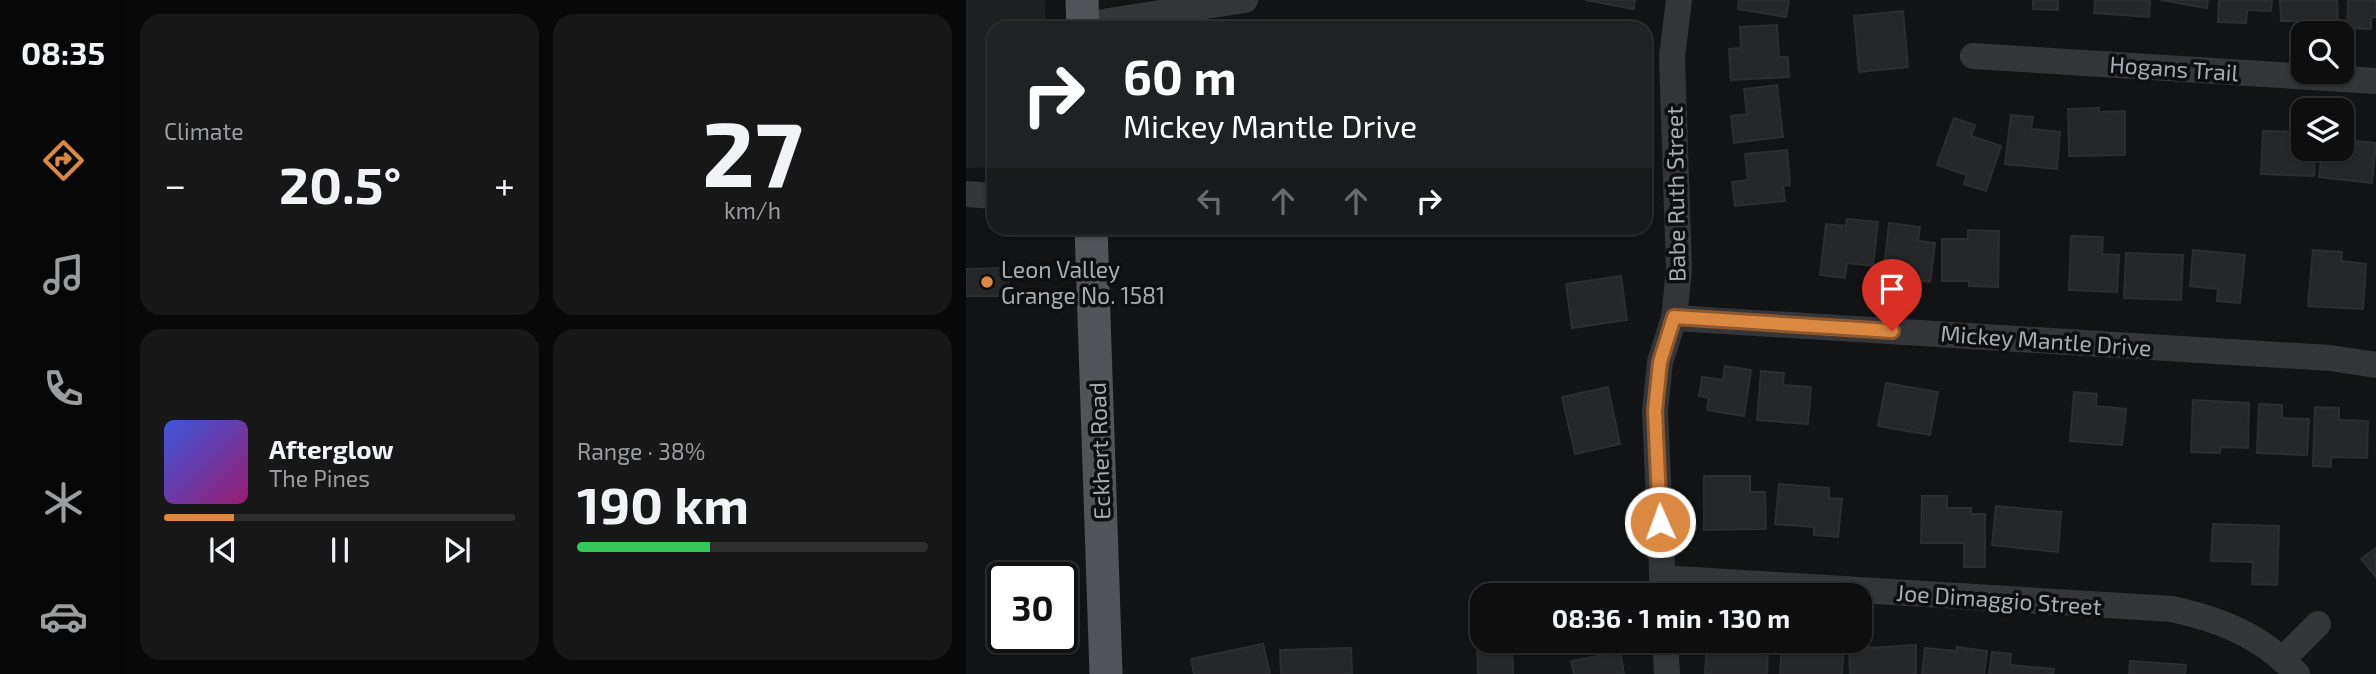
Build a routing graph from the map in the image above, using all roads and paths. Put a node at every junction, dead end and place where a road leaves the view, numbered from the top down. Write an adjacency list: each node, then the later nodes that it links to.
1 (1245, 0): 3 (street)
2 (1679, 0): 9 (street, Babe Ruth Street)
3 (1083, 18)
4 (1973, 56): 5 (street, Hogans Trail)
5 (2376, 81)
6 (966, 194): 7 (street)
7 (987, 196)
8 (1091, 235): 16 (main road, Eckhert Road)
9 (1674, 317): 10 (street, Mickey Mantle Drive); 11 (street, Babe Ruth Street)
10 (2376, 365)
11 (1662, 583)
12 (1872, 595): 15 (street, Joe Dimaggio Street)
13 (2318, 624): 15 (street, Joe Dimaggio Street)
14 (1666, 653): 17 (street)
15 (2290, 666)
16 (1106, 674)
17 (1667, 674)

